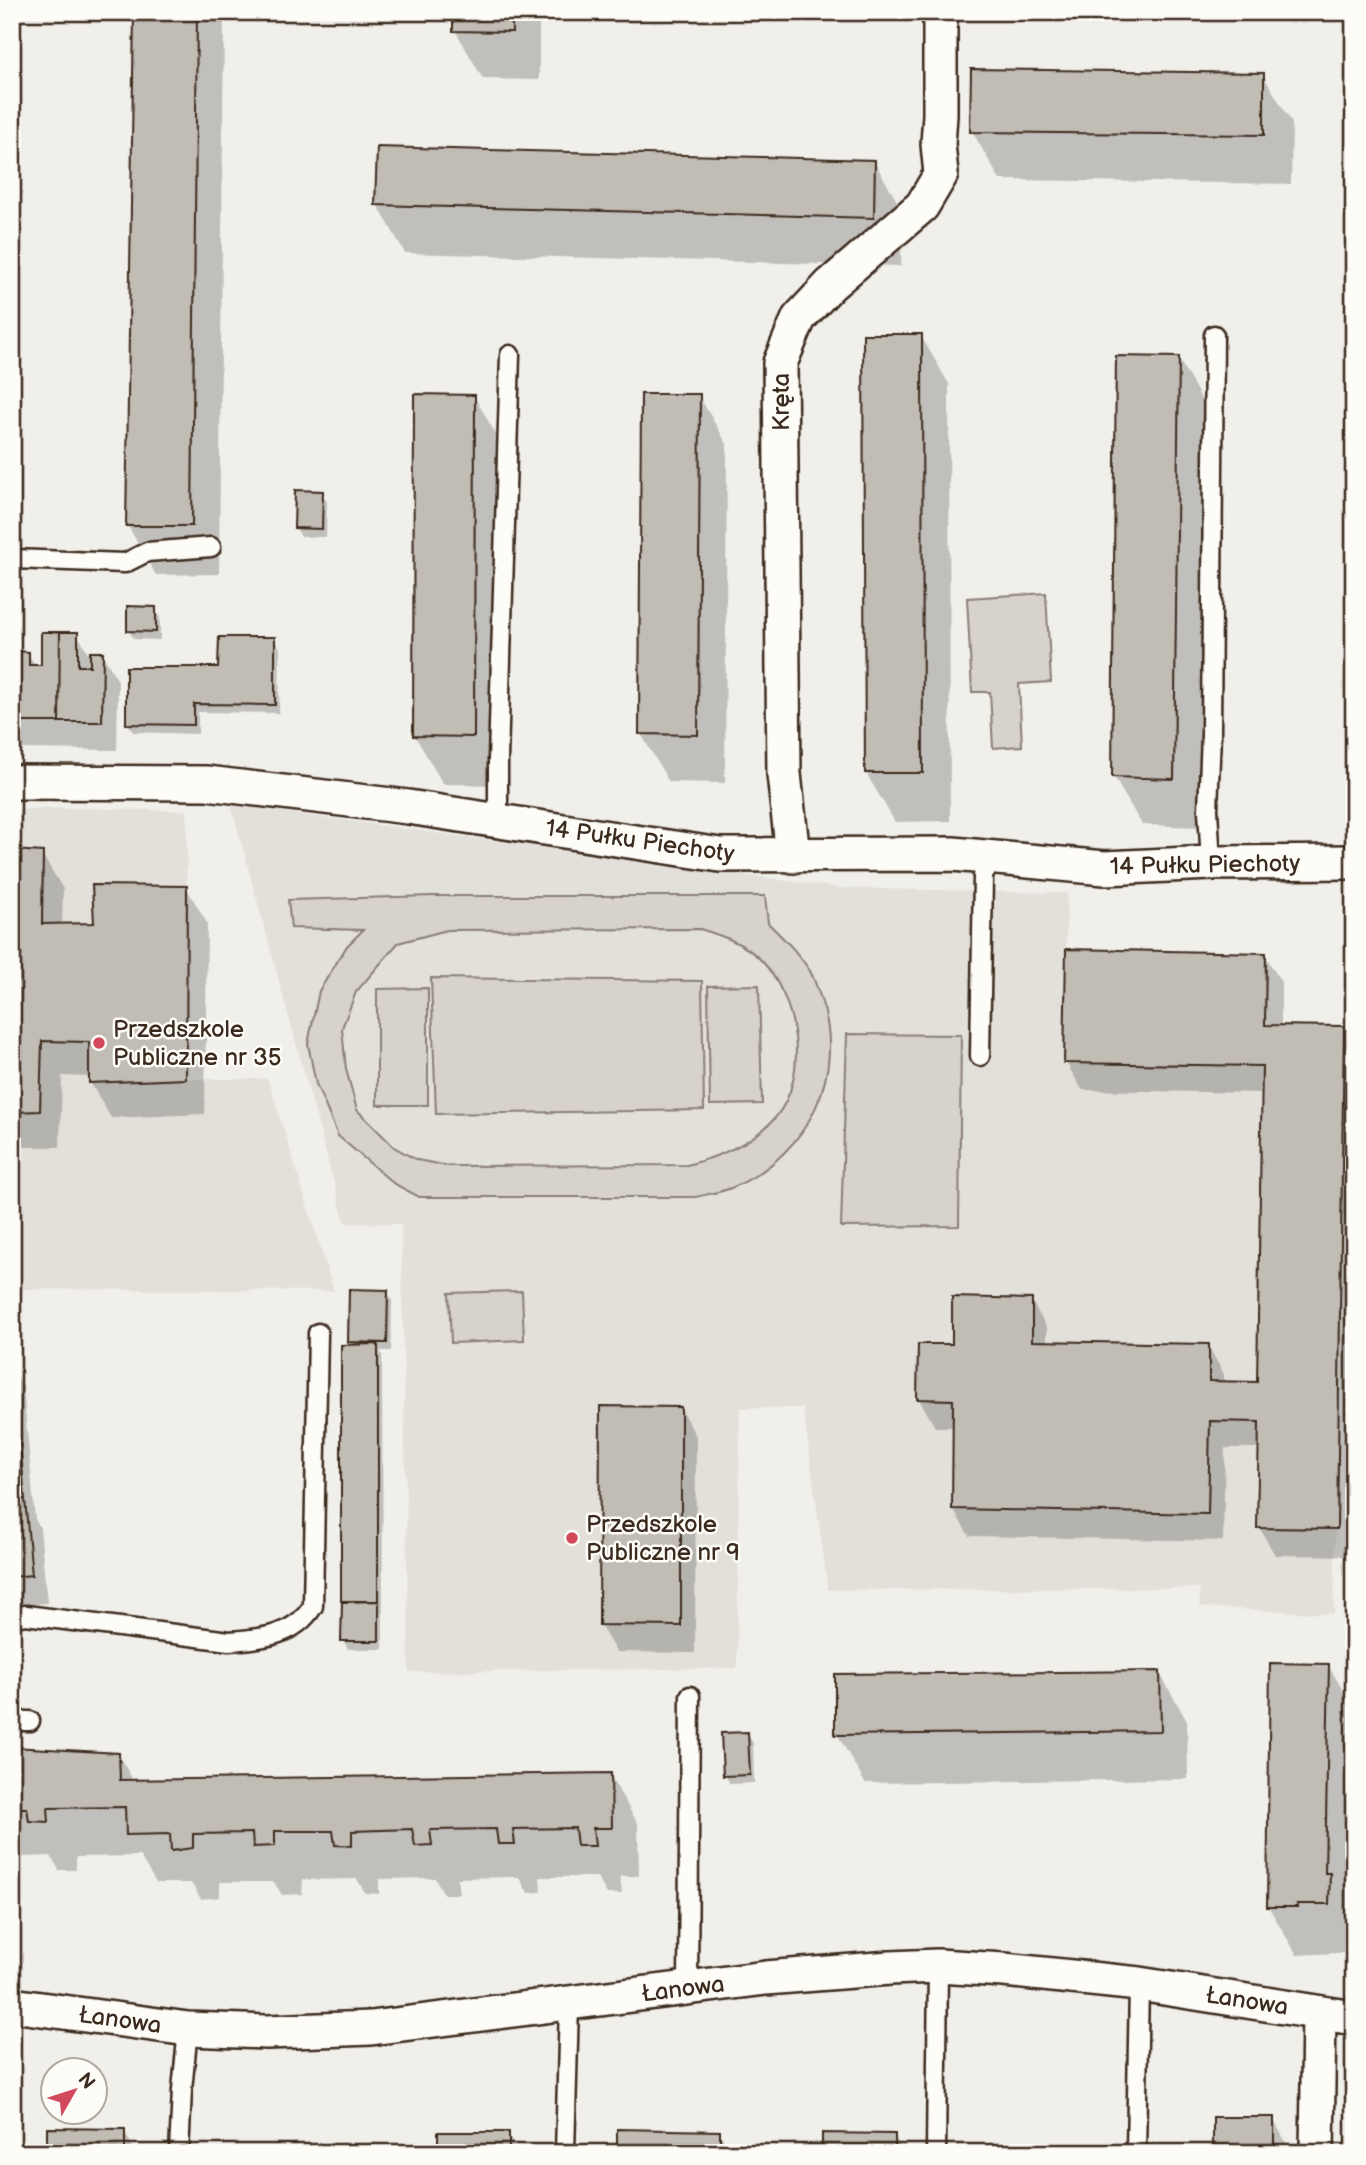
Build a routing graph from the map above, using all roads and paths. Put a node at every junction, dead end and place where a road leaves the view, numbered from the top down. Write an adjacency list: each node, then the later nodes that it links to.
1 (940, 12): 8 (street, Kręta)
2 (1213, 335): 11 (lane)
3 (510, 355): 7 (lane)
4 (211, 547): 5 (lane)
5 (12, 559)
6 (12, 782): 7 (street, 14 Pułku Piechoty)
7 (499, 821): 8 (street, 14 Pułku Piechoty)
8 (793, 856): 9 (street, 14 Pułku Piechoty)
9 (992, 858): 11 (street, 14 Pułku Piechoty); 12 (lane)
10 (1354, 862): 11 (street, 14 Pułku Piechoty)
11 (1211, 863)
12 (980, 1056)
13 (318, 1333): 14 (lane)
14 (12, 1617)
15 (690, 1696): 18 (lane)
16 (938, 1966): 17 (street, Łanowa); 18 (street, Łanowa); 26 (lane)
17 (1139, 1984): 21 (street, Łanowa); 27 (lane)
18 (688, 1988): 19 (street, Łanowa)
19 (569, 2004): 23 (street, Łanowa); 25 (lane)
20 (12, 2005): 23 (street, Łanowa)
21 (1319, 2013): 22 (street, Łanowa); 28 (street)
22 (1354, 2018)
23 (188, 2029): 24 (lane)
24 (179, 2153)
25 (565, 2153)
26 (936, 2153)
27 (1136, 2153)
28 (1317, 2153)

